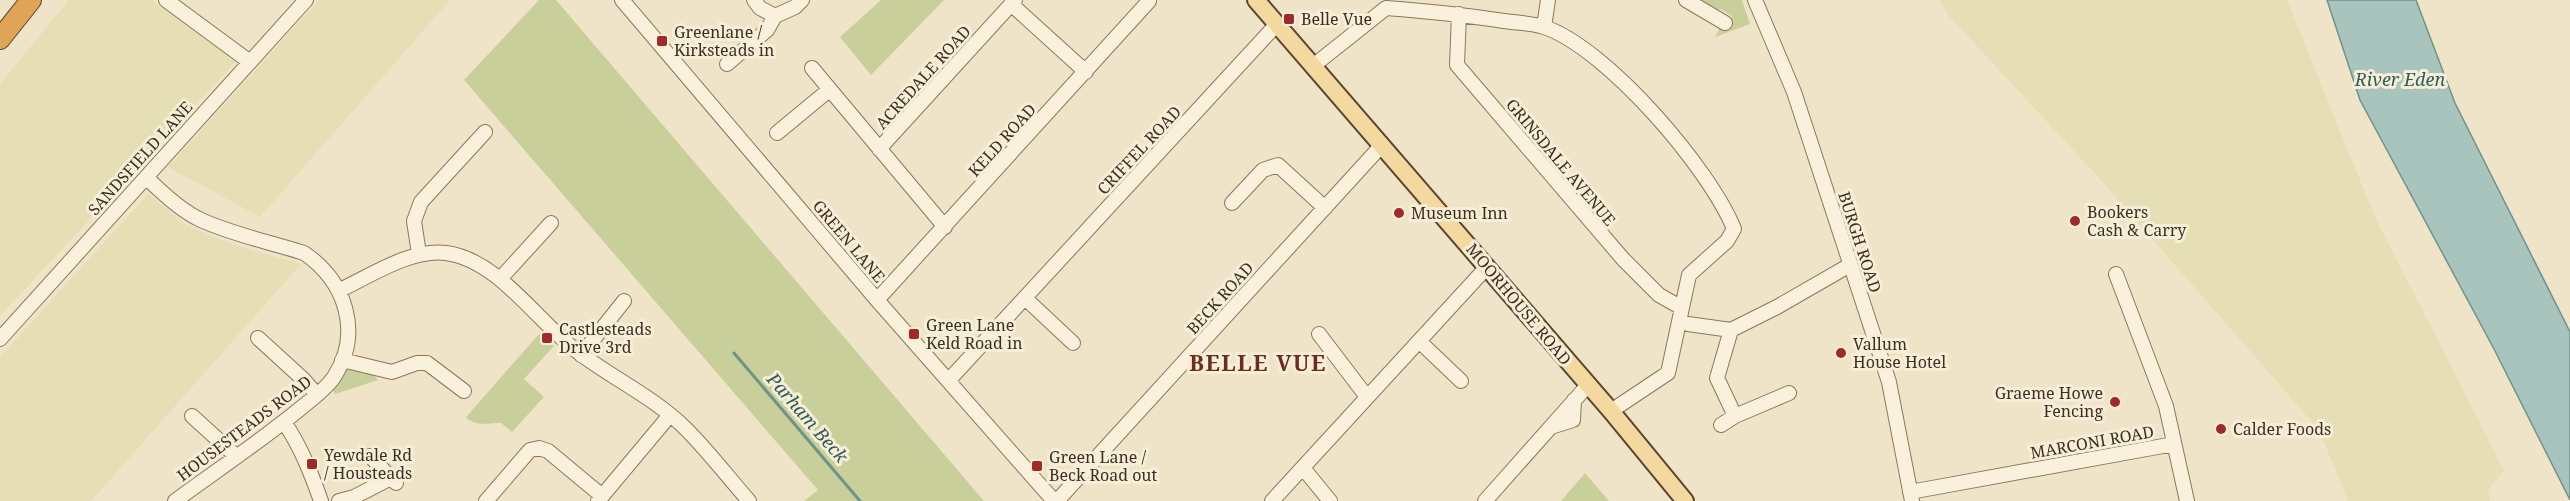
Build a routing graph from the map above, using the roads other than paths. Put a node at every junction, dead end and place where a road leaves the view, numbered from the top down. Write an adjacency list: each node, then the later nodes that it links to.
1 (31, 0): 18 (highway)
2 (166, 0): 19 (street)
3 (306, 0): 19 (street, SANDSFIELD LANE)
4 (622, 0): 41 (street, GREEN LANE)
5 (754, 0): 14 (street)
6 (802, 0): 14 (street)
7 (1256, 0): 16 (main road, MOORHOUSE ROAD)
8 (1548, 0): 17 (street)
9 (1686, 0): 15 (street)
10 (1755, 0): 35 (street, BURGH ROAD)
11 (1149, 1): 23 (street, KELD ROAD)
12 (1013, 2): 23 (street); 28 (street, ACREDALE ROAD)
13 (1459, 14): 17 (street); 21 (street); 43 (street, GRINSDALE AVENUE)
14 (775, 16): 20 (street)
15 (1725, 23)
16 (1277, 24): 21 (main road, MOORHOUSE ROAD); 40 (street, CRIFFEL ROAD)
17 (1544, 27): 43 (street)
18 (0, 39)
19 (250, 62): 29 (street, SANDSFIELD LANE)
20 (727, 64)
21 (1313, 66): 27 (main road, MOORHOUSE ROAD)
22 (812, 69): 24 (street)
23 (1086, 72): 33 (street, KELD ROAD)
24 (829, 90): 26 (street); 28 (street)
25 (485, 132): 34 (street)
26 (777, 133)
27 (1382, 144): 31 (street, BECK ROAD); 36 (main road, MOORHOUSE ROAD)
28 (879, 149): 33 (street)
29 (146, 177): 39 (street, HOUSESTEADS ROAD); 48 (street, SANDSFIELD LANE)
30 (1232, 203): 31 (street)
31 (1325, 208): 77 (street, BECK ROAD)
32 (551, 223): 38 (street)
33 (945, 227): 41 (street, KELD ROAD)
34 (419, 254): 38 (street); 39 (street)
35 (1850, 265): 45 (street); 70 (street, BURGH ROAD)
36 (1487, 267): 49 (street); 55 (main road, MOORHOUSE ROAD)
37 (2116, 274): 66 (street, MARCONI ROAD)
38 (500, 279): 51 (street)
39 (340, 290): 52 (street, HOUSESTEADS ROAD)
40 (1026, 299): 50 (street); 53 (street, CRIFFEL ROAD)
41 (878, 300): 53 (street, GREEN LANE)
42 (624, 301): 51 (street)
43 (1682, 308): 60 (street)
44 (1688, 324): 45 (street)
45 (1731, 330): 63 (street)
46 (1319, 334): 59 (street)
47 (258, 338): 58 (street)
48 (0, 339)
49 (1419, 341): 54 (street); 59 (street)
50 (1073, 343)
51 (581, 355): 61 (street)
52 (342, 360): 56 (street); 58 (street, HOUSESTEADS ROAD)
53 (950, 380): 77 (street, GREEN LANE)
54 (1461, 381)
55 (1588, 385): 60 (main road, MOORHOUSE ROAD); 80 (street)
56 (464, 392)
57 (1789, 393): 63 (street)
58 (316, 395): 64 (street, HOUSESTEADS ROAD)
59 (1367, 397): 69 (street)
60 (1611, 411): 81 (main road, MOORHOUSE ROAD)
61 (670, 415): 71 (street); 76 (street)
62 (192, 416): 67 (street)
63 (1735, 416): 65 (street)
64 (284, 422): 67 (street, HOUSESTEADS ROAD); 73 (street)
65 (1721, 424)
66 (2174, 444): 70 (street, MARCONI ROAD); 82 (street)
67 (236, 456): 72 (street, HOUSESTEADS ROAD)
68 (370, 456): 74 (street)
69 (1302, 468): 78 (street); 79 (street)
70 (1911, 496)
71 (600, 499): 75 (street)
72 (175, 501)
73 (321, 501)
74 (339, 501)
75 (486, 501)
76 (749, 501)
77 (1056, 501)
78 (1272, 501)
79 (1330, 501)
80 (1485, 501)
81 (1685, 501)
82 (2187, 501)

